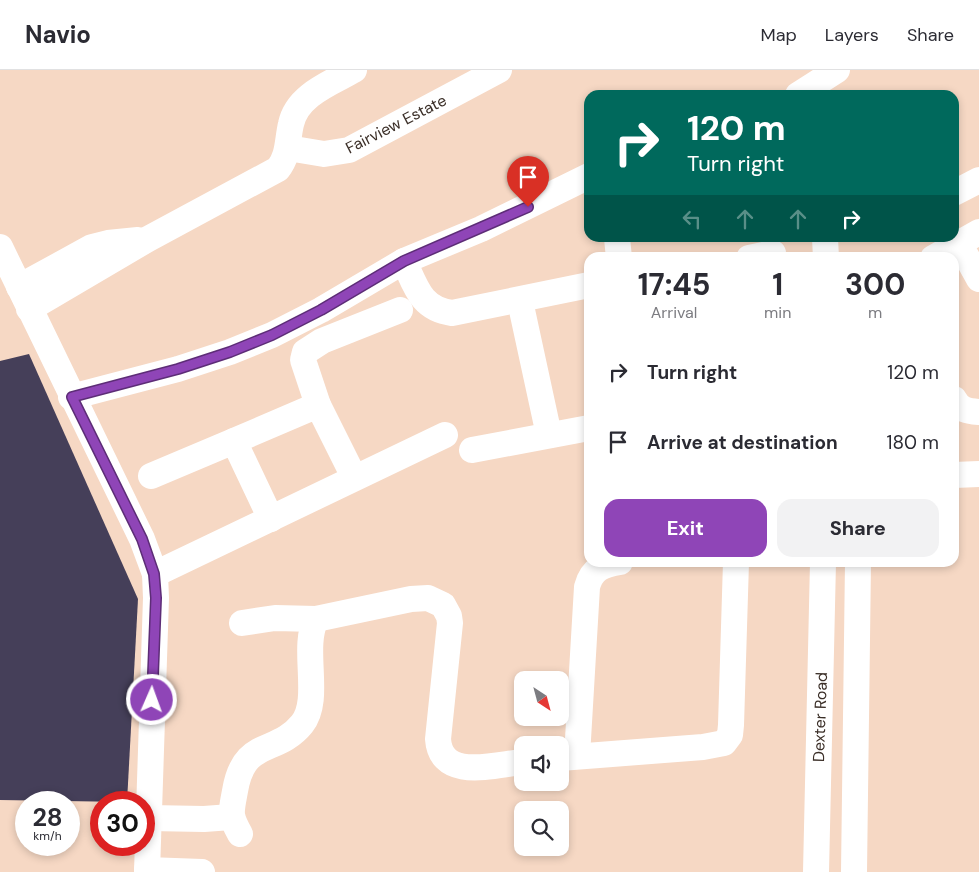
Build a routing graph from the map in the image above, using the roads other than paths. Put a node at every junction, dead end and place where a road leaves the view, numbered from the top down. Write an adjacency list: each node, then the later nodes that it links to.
1 (354, 70): 5 (street)
2 (499, 70): 5 (street, Fairview Estate)
3 (831, 81): 4 (street)
4 (810, 90)
5 (288, 148): 15 (street)
6 (584, 178): 12 (street)
7 (979, 180): 8 (street)
8 (959, 190)
9 (969, 237): 11 (street); 13 (street)
10 (0, 247): 15 (street)
11 (943, 252)
12 (404, 261): 16 (street); 18 (street)
13 (979, 279)
14 (584, 287): 16 (street)
15 (24, 298): 18 (street)
16 (520, 301): 24 (street)
17 (400, 310): 19 (street)
18 (72, 397): 36 (street)
19 (318, 405): 25 (street); 30 (street)
20 (959, 407): 21 (street)
21 (979, 412)
22 (584, 429): 24 (street)
23 (445, 435): 30 (street)
24 (549, 435): 26 (street)
25 (234, 441): 29 (street); 31 (street)
26 (472, 450)
27 (979, 474): 28 (street)
28 (959, 475)
29 (151, 476)
30 (354, 478): 31 (street)
31 (270, 519): 36 (street)
32 (603, 567): 39 (street)
33 (736, 567): 39 (street)
34 (823, 567): 46 (street, Dexter Road)
35 (858, 567): 47 (street)
36 (154, 574): 41 (street)
37 (316, 619): 38 (street); 40 (street); 42 (street)
38 (242, 623)
39 (569, 757)
40 (514, 763)
41 (150, 791)
42 (155, 818)
43 (148, 856): 44 (street)
44 (147, 871): 45 (street)
45 (202, 872)
46 (816, 872)
47 (854, 872)

